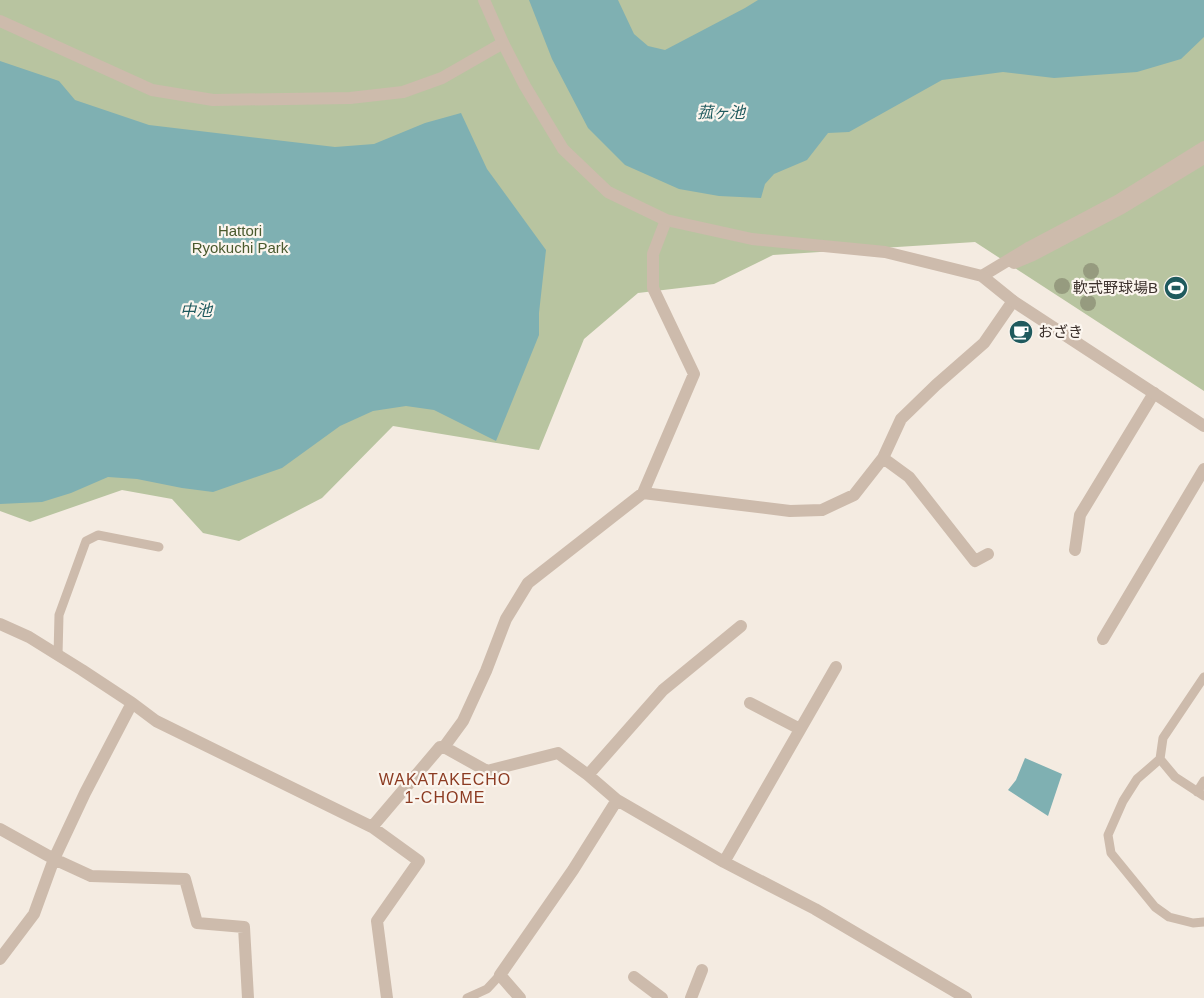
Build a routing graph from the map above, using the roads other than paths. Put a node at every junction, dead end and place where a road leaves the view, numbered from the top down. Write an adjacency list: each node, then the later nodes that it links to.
1 (484, 0): 3 (street)
2 (0, 22): 3 (street)
3 (503, 43): 6 (street)
4 (1204, 147): 7 (street)
5 (1204, 158): 7 (street)
6 (666, 220): 7 (street); 13 (street)
7 (982, 276): 8 (street)
8 (1013, 301): 9 (street); 11 (street)
9 (1154, 393): 10 (street); 15 (street)
10 (1204, 426)
11 (883, 458): 13 (street); 16 (street)
12 (1204, 469): 19 (street)
13 (643, 493): 26 (street)
14 (159, 547): 20 (lane)
15 (1075, 550)
16 (988, 554)
17 (0, 624): 20 (street)
18 (741, 626): 28 (street)
19 (1103, 639)
20 (58, 655): 23 (street)
21 (836, 667): 25 (street)
22 (1204, 677): 27 (lane)
23 (132, 703): 32 (street); 34 (street)
24 (750, 703): 25 (street)
25 (800, 729): 35 (street)
26 (444, 747): 28 (street); 32 (street)
27 (1160, 759): 30 (lane); 36 (lane)
28 (588, 775): 31 (street)
29 (1204, 781): 30 (lane)
30 (1200, 794)
31 (616, 800): 35 (street); 39 (street)
32 (372, 827): 42 (street)
33 (0, 829): 34 (street)
34 (54, 860): 37 (street); 41 (street)
35 (724, 862): 47 (street)
36 (1204, 922)
37 (0, 959)
38 (702, 970): 46 (street)
39 (500, 975): 43 (lane); 44 (street)
40 (634, 977): 45 (street)
41 (248, 998)
42 (387, 998)
43 (467, 998)
44 (520, 998)
45 (662, 998)
46 (691, 998)
47 (966, 998)

